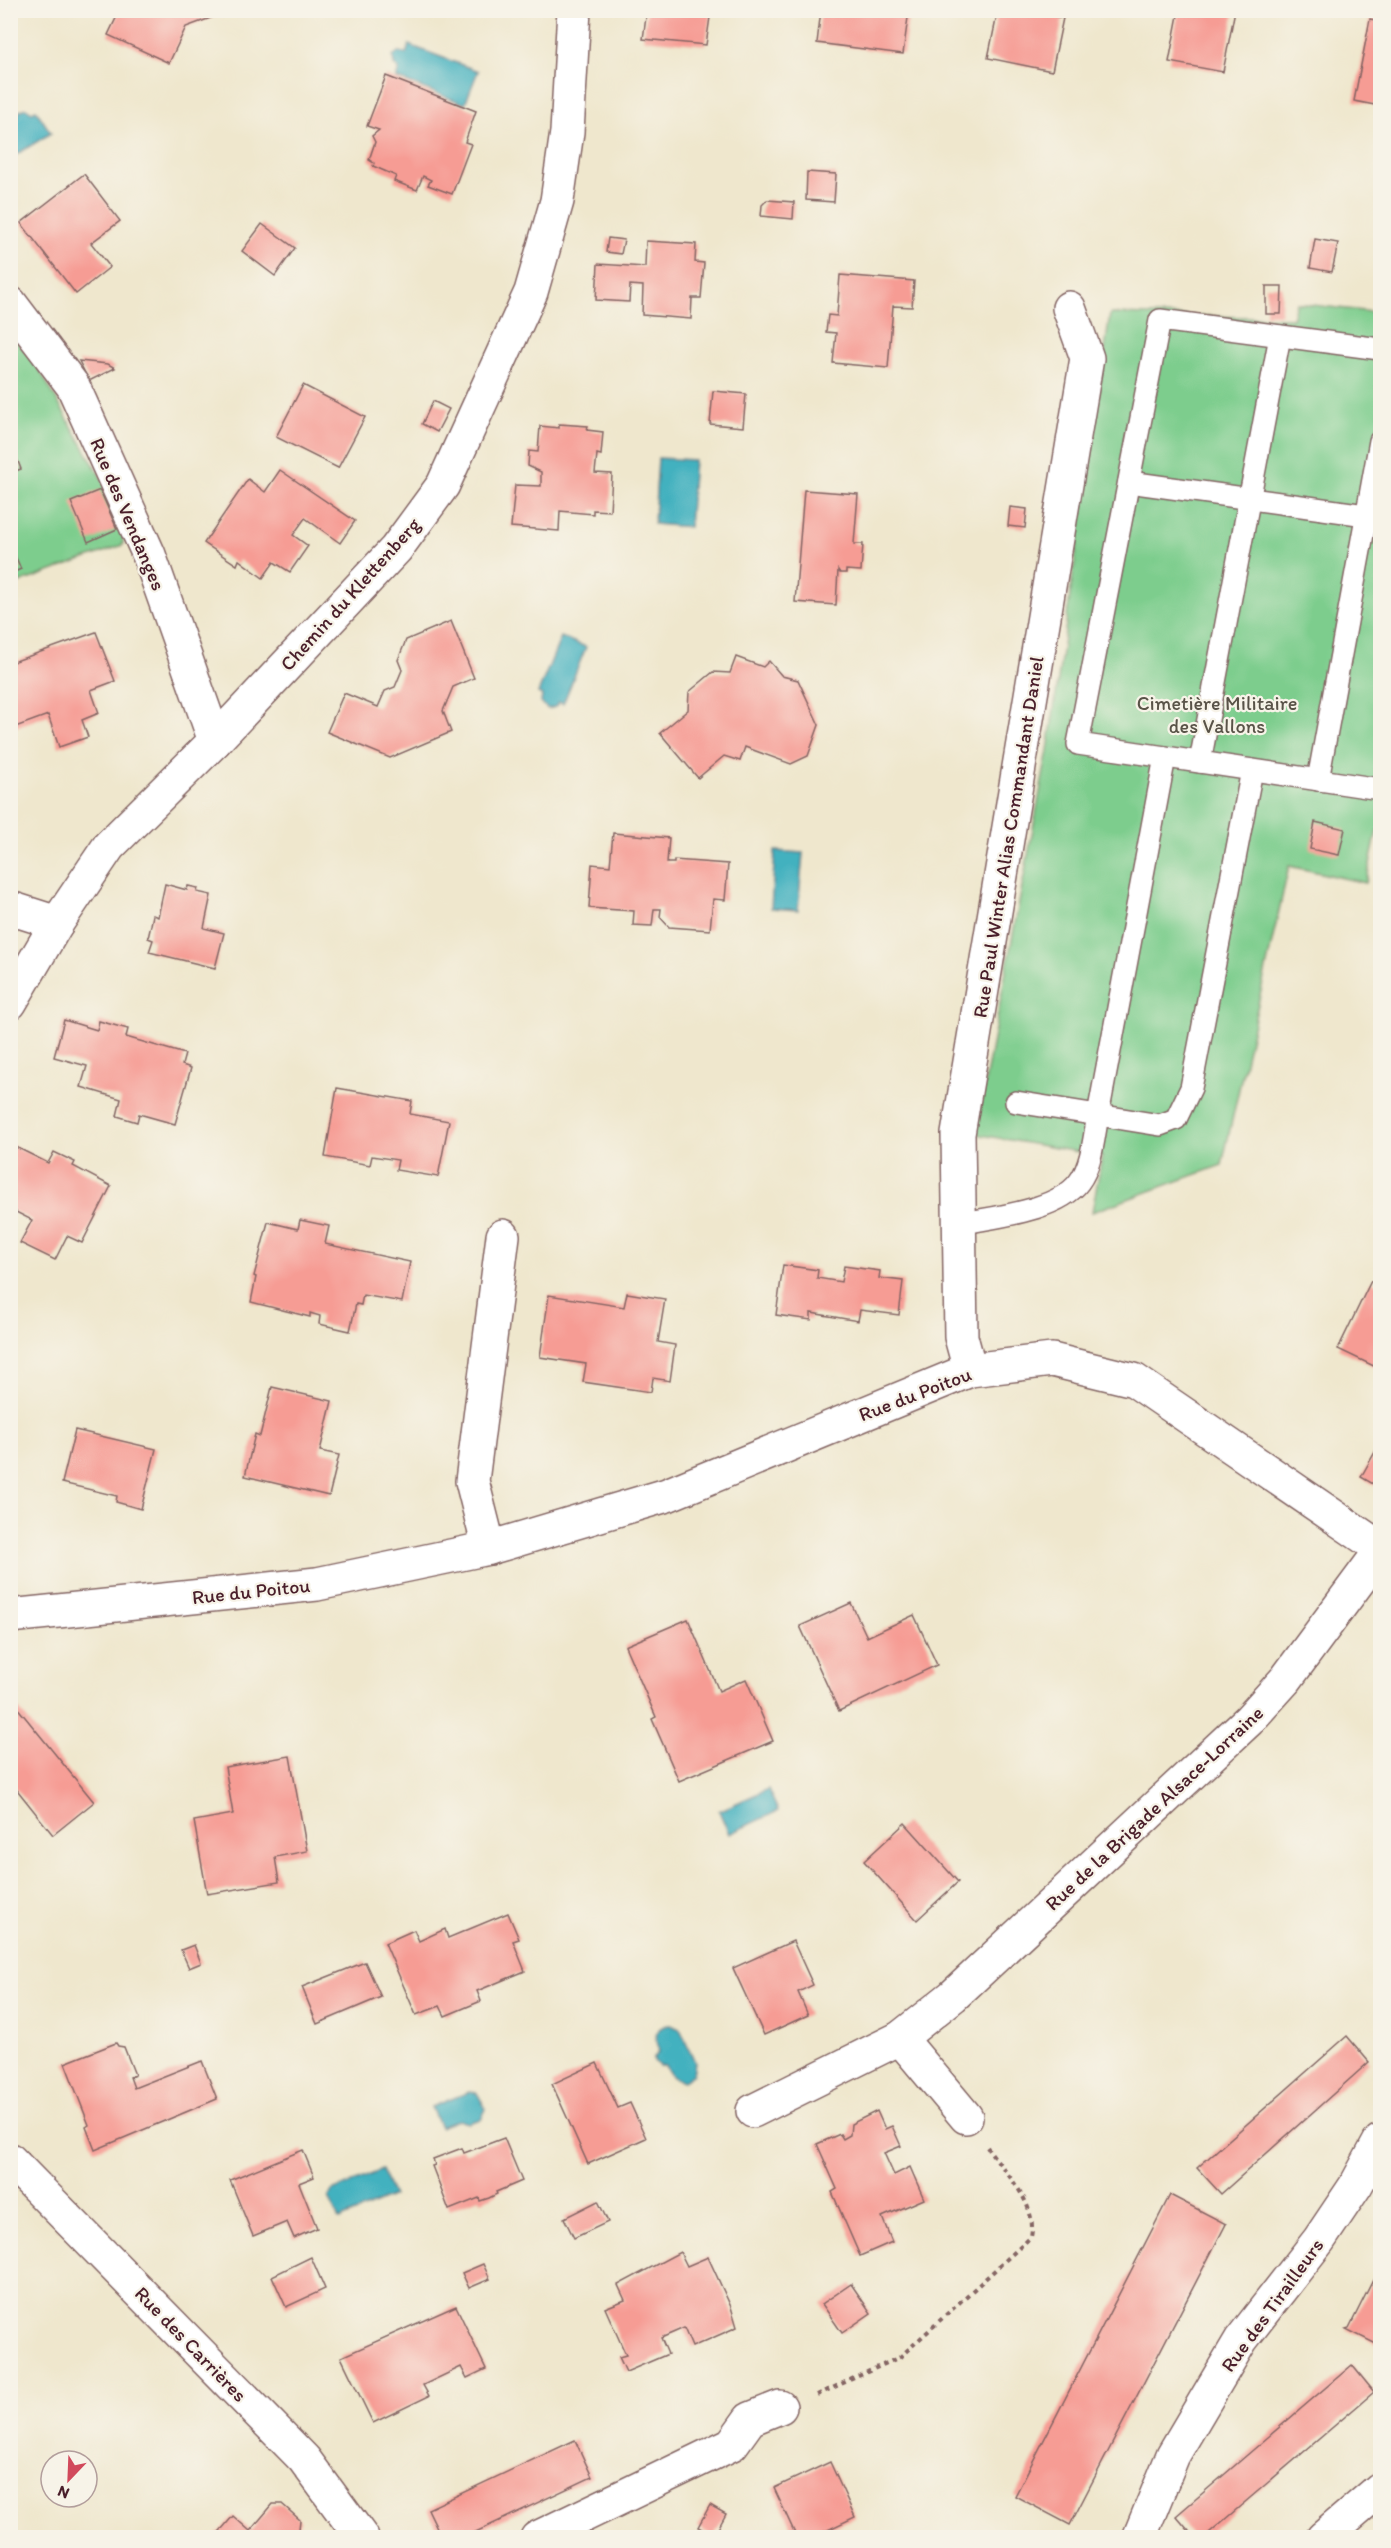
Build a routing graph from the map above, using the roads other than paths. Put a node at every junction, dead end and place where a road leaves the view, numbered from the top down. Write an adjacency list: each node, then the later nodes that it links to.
1 (574, 10): 10 (street, Chemin du Klettenberg)
2 (10, 303): 10 (street, Rue des Vendanges)
3 (1068, 308): 21 (street, Rue Paul Winter Alias Commandant Daniel)
4 (1280, 336): 5 (lane); 7 (lane); 8 (lane)
5 (1380, 349)
6 (1380, 441): 9 (lane)
7 (1129, 482): 8 (lane); 11 (lane)
8 (1249, 499): 9 (lane); 12 (lane)
9 (1374, 516): 14 (lane)
10 (215, 741): 17 (street, Chemin du Klettenberg)
11 (1165, 757): 12 (lane); 20 (lane)
12 (1200, 762): 13 (lane)
13 (1252, 770): 14 (lane); 20 (lane)
14 (1318, 780): 15 (lane)
15 (1380, 789)
16 (10, 908): 17 (street)
17 (57, 923): 18 (street, Chemin du Klettenberg)
18 (10, 1003)
19 (1016, 1102): 20 (lane)
20 (1098, 1115): 21 (lane)
21 (959, 1224): 23 (street, Rue Paul Winter Alias Commandant Daniel)
22 (503, 1236): 24 (street)
23 (970, 1370): 24 (street, Rue du Poitou); 25 (street, Rue du Poitou)
24 (489, 1548): 26 (street, Rue du Poitou)
25 (1380, 1550): 27 (street, Rue de la Brigade Alsace-Lorraine)
26 (10, 1616)
27 (900, 2038): 28 (street, Rue de la Brigade Alsace-Lorraine); 29 (street)
28 (753, 2111)
29 (966, 2117)
30 (1380, 2141): 36 (street, Rue des Tirailleurs)
31 (10, 2160): 34 (street, Rue des Carrières)
32 (780, 2407): 35 (street)
33 (1380, 2489): 37 (street)
34 (362, 2538)
35 (537, 2538)
36 (1139, 2538)
37 (1323, 2538)

